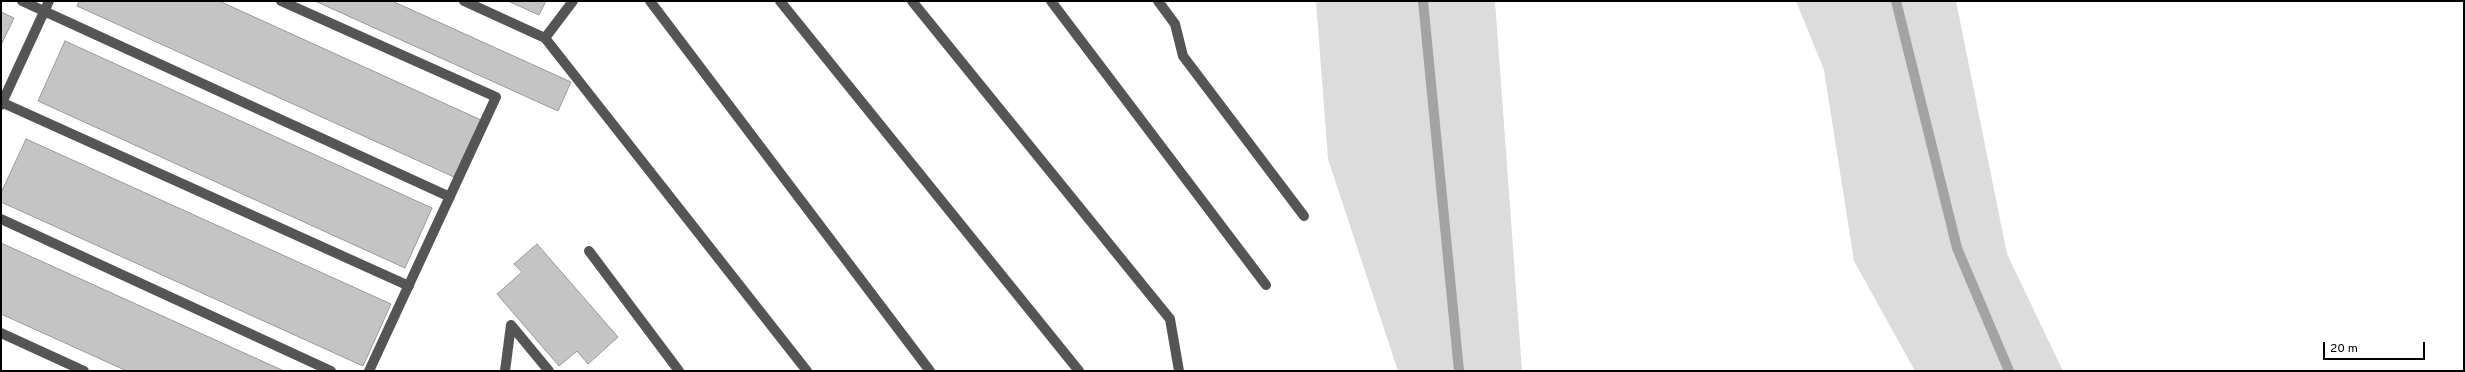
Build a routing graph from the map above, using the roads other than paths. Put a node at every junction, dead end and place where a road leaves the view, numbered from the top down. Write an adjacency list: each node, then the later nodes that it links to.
1 (22, 1): 11 (lane)
2 (49, 1): 11 (lane)
3 (281, 1): 14 (lane)
4 (464, 1): 12 (lane)
5 (573, 1): 12 (lane)
6 (650, 1): 28 (lane)
7 (780, 1): 29 (lane)
8 (912, 1): 30 (lane)
9 (1051, 1): 18 (lane)
10 (1158, 1): 15 (lane)
11 (44, 12): 13 (lane); 14 (lane)
12 (545, 38): 27 (lane)
13 (1, 103): 19 (lane)
14 (450, 197): 19 (lane)
15 (1304, 216)
16 (1, 219): 22 (lane)
17 (589, 251): 26 (lane)
18 (1266, 285)
19 (409, 286): 23 (lane)
20 (1, 333): 21 (lane)
21 (84, 371)
22 (331, 371)
23 (369, 371)
24 (505, 371): 25 (lane)
25 (549, 371)
26 (679, 371)
27 (807, 371)
28 (930, 371)
29 (1079, 371)
30 (1179, 371)

